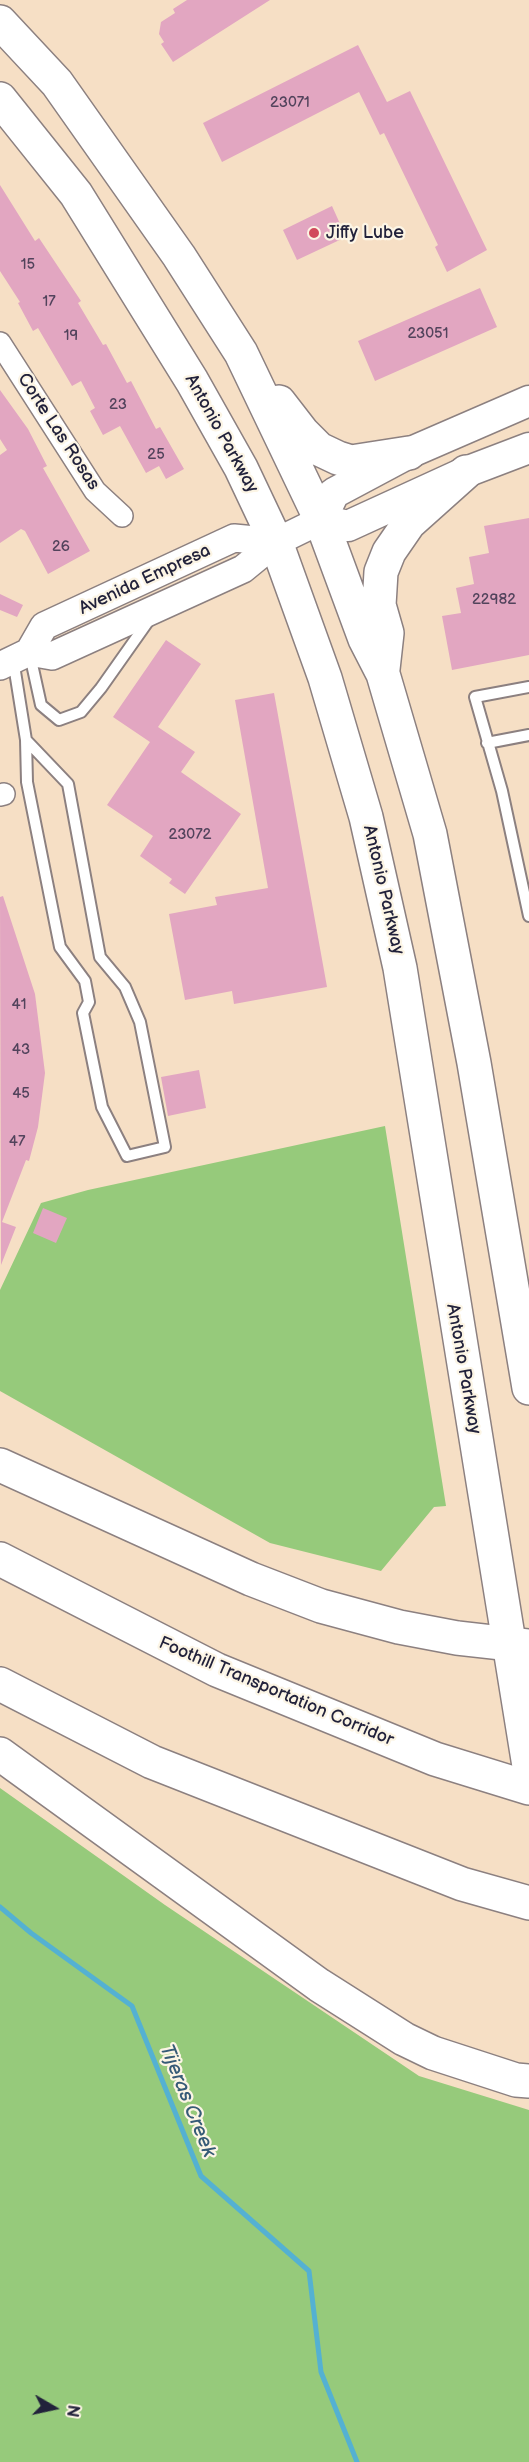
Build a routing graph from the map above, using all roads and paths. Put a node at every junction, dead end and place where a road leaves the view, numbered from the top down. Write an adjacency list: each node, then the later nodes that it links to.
1 (0, 22): 4 (main road)
2 (0, 99): 11 (main road, Antonio Parkway)
3 (0, 343): 9 (street, Corte Las Rosas)
4 (241, 354): 7 (main road); 10 (main road)
5 (529, 400): 7 (main road)
6 (529, 448): 8 (main road)
7 (409, 453): 10 (main road)
8 (466, 472): 10 (main road); 14 (main road)
9 (122, 516)
10 (321, 520): 11 (street, Avenida Empresa); 14 (main road)
11 (276, 542): 12 (street, Avenida Empresa); 13 (street, Avenida Empresa); 23 (main road, Antonio Parkway)
12 (157, 608): 13 (street, Avenida Empresa); 13 (lane)
13 (14, 659): 17 (lane)
14 (383, 674): 20 (main road)
15 (529, 687): 18 (lane)
16 (529, 735): 18 (lane)
17 (26, 740): 17 (lane)
18 (487, 743): 19 (lane)
19 (529, 916)
20 (529, 1388)
21 (0, 1465): 23 (main road)
22 (0, 1559): 27 (main road, Foothill Transportation Corridor)
23 (519, 1645): 26 (main road, Antonio Parkway)
24 (0, 1684): 28 (main road)
25 (0, 1754): 29 (main road)
26 (529, 1766)
27 (529, 1788)
28 (529, 1903)
29 (529, 2081)

